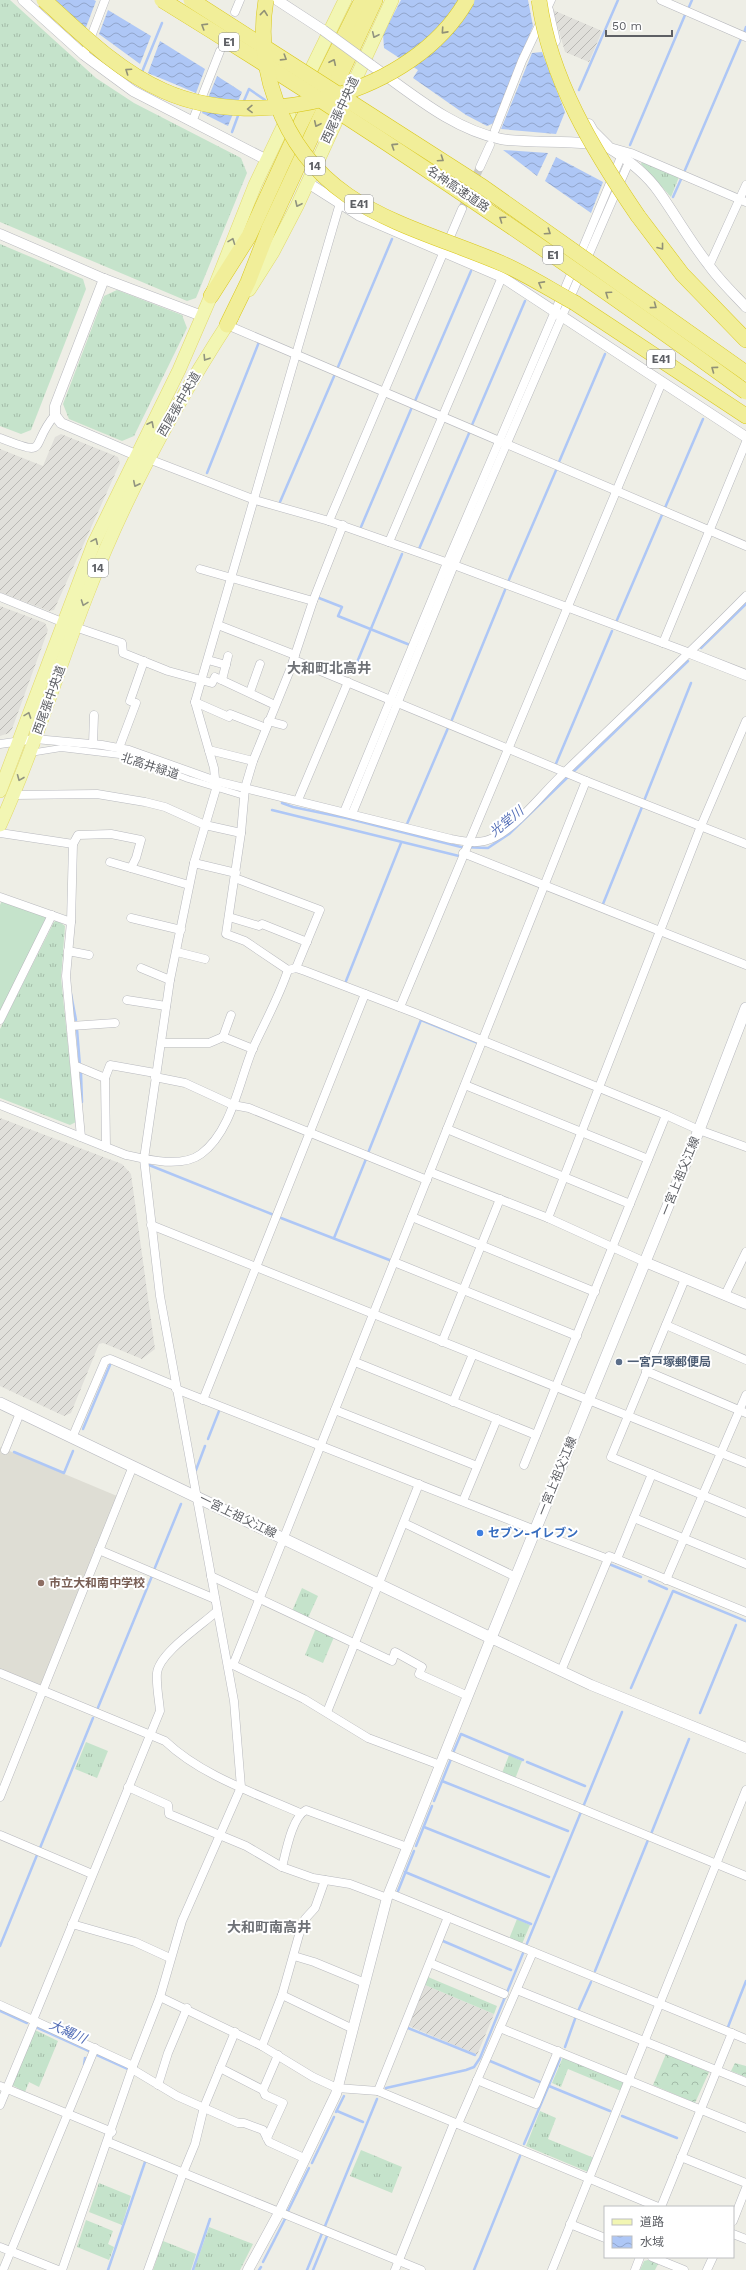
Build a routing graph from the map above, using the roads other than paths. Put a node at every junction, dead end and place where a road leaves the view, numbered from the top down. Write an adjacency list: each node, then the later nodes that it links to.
1 (23, 0): 19 (street)
2 (44, 0): 13 (highway, one-way to 2, bridge)
3 (105, 0): 19 (street)
4 (162, 0): 47 (highway, 名神高速道路 / E1, one-way to 4, bridge)
5 (191, 0): 44 (highway, 名神高速道路 / E1, one-way to 44, bridge)
6 (240, 0): 16 (street)
7 (266, 0): 49 (highway, E41, one-way to 7, bridge)
8 (277, 0): 23 (street, bridge)
9 (345, 0): 25 (main road, 西尾張中央道 / 14)
10 (362, 0): 37 (highway, one-way to 10)
11 (375, 0): 41 (highway, one-way to 41)
12 (392, 0): 27 (main road, 西尾張中央道 / 14, one-way to 27)
13 (467, 0)
14 (661, 0): 17 (street)
15 (546, 2): 21 (street); 23 (street); 42 (highway, one-way to 42, bridge)
16 (236, 12)
17 (746, 37)
18 (220, 51): 20 (street)
19 (84, 55): 20 (street)
20 (192, 122): 25 (street)
21 (495, 130)
22 (490, 145): 26 (street)
23 (608, 146): 24 (street); 29 (street)
24 (625, 159): 34 (street); 39 (street)
25 (267, 160): 37 (main road, 西尾張中央道 / 14, one-way to 25)
26 (480, 167)
27 (308, 183): 30 (street); 41 (main road, 西尾張中央道 / 14, one-way to 41)
28 (746, 185): 29 (street)
29 (743, 201): 34 (street)
30 (340, 203): 33 (street); 43 (street)
31 (462, 209): 33 (street)
32 (0, 234): 36 (street)
33 (444, 251): 35 (street); 46 (street)
34 (709, 266): 38 (street)
35 (502, 277): 39 (street); 50 (street)
36 (104, 279): 40 (street); 48 (street)
37 (211, 296): 40 (main road, 西尾張中央道 / 14)
38 (746, 307)
39 (559, 314): 45 (street); 53 (street); 55 (street)
40 (202, 316): 56 (main road, 西尾張中央道 / 14, one-way to 40)
41 (226, 325): 43 (street); 57 (main road, 西尾張中央道 / 14, one-way to 57)
42 (746, 340)
43 (295, 354): 46 (street); 59 (street)
44 (746, 373)
45 (662, 382): 51 (street); 58 (street)
46 (384, 392): 50 (street); 60 (street)
47 (746, 392)
48 (55, 415): 52 (street); 56 (street)
49 (746, 416)
50 (442, 417): 53 (street); 63 (street)
51 (746, 437)
52 (0, 438)
53 (500, 441): 55 (street); 65 (street)
54 (746, 442): 62 (street)
55 (508, 445): 58 (street); 65 (street)
56 (136, 455): 57 (street); 72 (main road, 西尾張中央道 / 14, one-way to 56)
57 (148, 459): 59 (street); 74 (main road, 西尾張中央道 / 14, one-way to 74)
58 (616, 491): 62 (street); 71 (street)
59 (255, 500): 60 (street); 67 (street)
60 (329, 521): 61 (street)
61 (343, 525): 63 (street); 70 (street)
62 (709, 530): 64 (street); 75 (street)
63 (388, 542): 65 (street)
64 (746, 546)
65 (451, 564): 71 (street); 88 (street)
66 (200, 569): 67 (street)
67 (232, 578): 70 (street); 73 (street)
68 (746, 596): 76 (street)
69 (0, 597): 72 (street)
70 (313, 601): 78 (street)
71 (566, 606): 75 (street); 100 (street)
72 (62, 622): 96 (main road, 西尾張中央道 / 14, one-way to 72)
73 (218, 625): 78 (street); 79 (street)
74 (75, 627): 80 (street); 95 (main road, 西尾張中央道 / 14)
75 (663, 643): 76 (street)
76 (690, 653): 83 (street); 104 (street)
77 (228, 656): 82 (street)
78 (295, 657): 86 (street); 90 (street)
79 (208, 660): 82 (street); 84 (street)
80 (144, 662): 84 (street); 99 (street)
81 (260, 664): 87 (street)
82 (226, 665): 85 (street)
83 (746, 675)
84 (202, 680): 85 (street); 89 (street)
85 (222, 680): 87 (street)
86 (348, 682): 88 (street); 110 (street)
87 (250, 692): 90 (street)
88 (394, 701): 100 (street); 111 (street)
89 (195, 702): 93 (street); 101 (street)
90 (275, 705): 93 (street)
91 (94, 715): 98 (street)
92 (746, 721): 114 (street)
93 (267, 725): 94 (street); 103 (street)
94 (283, 725)
95 (35, 739): 96 (street); 98 (street); 102 (main road, 西尾張中央道 / 14)
96 (18, 740): 97 (street); 107 (main road, 西尾張中央道 / 14)
97 (0, 744)
98 (93, 744): 99 (street)
99 (119, 748): 106 (street)
100 (508, 749): 104 (street); 119 (street)
101 (209, 750): 103 (street); 106 (street)
102 (30, 753): 106 (street, 北高井緑道); 109 (main road, 西尾張中央道 / 14, one-way to 109)
103 (253, 761): 108 (street)
104 (568, 774): 105 (street); 119 (street)
105 (586, 781): 114 (street); 125 (street)
106 (216, 784): 108 (street); 113 (street)
107 (0, 790)
108 (245, 792): 110 (street); 116 (street)
109 (14, 795): 112 (main road, 西尾張中央道 / 14); 113 (street)
110 (298, 800): 111 (street)
111 (348, 813): 119 (street)
112 (0, 825)
113 (205, 825): 116 (street); 121 (street)
114 (701, 826): 118 (street); 132 (street)
115 (0, 833): 117 (street)
116 (241, 833): 123 (street)
117 (73, 844): 122 (street); 130 (street)
118 (746, 844)
119 (465, 848): 125 (street); 145 (street)
120 (110, 862): 122 (street)
121 (194, 863): 123 (street); 124 (street)
122 (131, 868): 124 (street)
123 (235, 876): 128 (street); 133 (street)
124 (189, 885): 131 (street)
125 (544, 885): 132 (street); 152 (street)
126 (0, 897): 127 (street)
127 (52, 915): 130 (street); 148 (street)
128 (229, 917): 133 (street); 140 (street)
129 (132, 918): 131 (street)
130 (71, 922): 134 (street)
131 (181, 930): 135 (street)
132 (660, 931): 138 (street); 159 (street)
133 (307, 942): 140 (street)
134 (68, 952): 136 (street); 150 (street)
135 (177, 952): 137 (street); 141 (street)
136 (89, 955)
137 (204, 959)
138 (746, 965)
139 (141, 968): 141 (street)
140 (292, 969): 142 (street); 154 (street)
141 (170, 980): 144 (street)
142 (365, 994): 145 (street); 166 (street)
143 (127, 1000): 144 (street)
144 (166, 1006): 153 (street)
145 (400, 1008): 152 (street)
146 (746, 1008): 164 (main road, 一宮上祖父江線)
147 (231, 1014): 151 (street)
148 (0, 1020)
149 (115, 1023): 150 (street)
150 (71, 1026): 155 (street)
151 (223, 1038): 153 (street); 154 (street)
152 (483, 1041): 158 (street); 159 (street)
153 (162, 1043): 156 (street)
154 (253, 1049): 160 (street)
155 (76, 1066): 157 (street); 167 (street)
156 (155, 1075): 157 (street); 160 (street); 171 (street)
157 (105, 1078): 168 (street)
158 (465, 1085): 163 (street); 165 (street)
159 (598, 1088): 162 (street); 165 (street)
160 (233, 1105): 166 (street); 171 (street)
161 (0, 1106): 167 (street)
162 (666, 1114): 164 (street); 170 (street)
163 (447, 1129): 172 (street); 173 (street)
164 (699, 1130): 169 (street); 184 (main road, 一宮上祖父江線)
165 (582, 1132): 170 (street); 173 (street)
166 (310, 1134): 174 (street); 185 (street)
167 (81, 1137): 168 (street)
168 (106, 1147): 171 (street)
169 (746, 1147)
170 (648, 1159): 176 (street)
171 (144, 1160): 179 (street)
172 (430, 1172): 174 (street); 175 (street)
173 (564, 1177): 176 (street); 178 (street)
174 (427, 1180): 177 (street)
175 (500, 1199): 178 (street); 180 (street)
176 (630, 1204): 181 (street)
177 (412, 1217): 180 (street); 183 (street)
178 (548, 1218): 181 (street)
179 (151, 1225): 185 (street); 200 (street)
180 (481, 1245): 187 (street); 188 (street)
181 (613, 1247): 184 (street); 188 (street)
182 (746, 1252): 189 (street)
183 (394, 1262): 187 (street); 191 (street)
184 (645, 1262): 186 (street); 203 (main road, 一宮上祖父江線)
185 (256, 1267): 191 (street); 202 (street)
186 (685, 1279): 189 (street); 192 (street)
187 (462, 1290): 193 (street); 194 (street)
188 (595, 1292): 193 (street)
189 (725, 1295): 190 (street)
190 (746, 1304)
191 (373, 1315): 194 (street); 197 (street)
192 (666, 1325): 196 (street); 198 (street)
193 (577, 1336): 199 (street)
194 (442, 1342): 195 (street)
195 (473, 1354): 199 (street); 204 (street)
196 (746, 1360)
197 (355, 1362): 204 (street); 206 (street)
198 (646, 1371): 207 (street); 209 (street)
199 (555, 1386): 203 (street); 211 (street)
200 (175, 1388): 202 (street); 212 (street); 223 (street)
201 (746, 1395): 207 (street)
202 (203, 1400): 213 (street)
203 (588, 1400): 209 (street); 228 (main road, 一宮上祖父江線)
204 (453, 1402): 210 (street)
205 (0, 1403): 208 (main road, 一宮上祖父江線)
206 (335, 1410): 213 (street); 219 (street)
207 (743, 1411): 215 (street)
208 (20, 1413): 212 (main road, 一宮上祖父江線); 214 (street)
209 (628, 1416): 215 (street); 220 (street)
210 (497, 1419): 211 (street); 219 (street)
211 (536, 1435): 217 (street)
212 (72, 1438): 218 (main road, 一宮上祖父江線)
213 (321, 1446): 221 (street); 229 (street)
214 (5, 1450)
215 (721, 1453): 216 (street); 222 (street)
216 (746, 1463)
217 (524, 1465)
218 (133, 1466): 223 (main road, 一宮上祖父江線); 231 (street)
219 (477, 1466): 224 (street)
220 (652, 1474): 222 (street); 226 (street)
221 (419, 1484): 224 (street); 227 (street)
222 (703, 1496): 225 (street); 230 (street)
223 (197, 1497): 229 (main road, 一宮上祖父江線); 235 (street)
224 (463, 1502): 228 (street)
225 (746, 1513)
226 (634, 1518): 230 (street); 233 (street)
227 (404, 1523): 236 (street); 238 (street)
228 (535, 1530): 232 (street); 236 (main road, 一宮上祖父江線)
229 (283, 1538): 238 (main road, 一宮上祖父江線); 239 (street)
230 (684, 1539): 234 (street); 237 (street)
231 (99, 1550): 240 (street); 248 (street)
232 (608, 1559): 233 (street); 246 (street)
233 (617, 1559): 237 (street)
234 (746, 1564)
235 (211, 1576): 239 (street); 240 (street)
236 (516, 1577): 243 (main road, 一宮上祖父江線)
237 (666, 1580): 242 (street)
238 (379, 1584): 243 (main road, 一宮上祖父江線); 244 (street)
239 (260, 1598): 244 (street); 245 (street)
240 (215, 1599): 241 (street)
241 (217, 1612): 245 (street); 251 (street)
242 (746, 1612)
243 (491, 1638): 246 (street); 249 (street)
244 (355, 1643): 249 (street); 250 (street)
245 (230, 1664): 250 (street); 256 (street)
246 (561, 1671): 252 (street)
247 (0, 1673): 248 (street)
248 (43, 1691): 251 (street); 258 (street)
249 (468, 1696): 253 (street)
250 (326, 1712): 254 (street)
251 (150, 1735): 255 (street); 256 (street)
252 (746, 1748)
253 (445, 1753): 254 (street); 263 (street)
254 (440, 1765): 262 (street)
255 (128, 1787): 261 (street); 265 (street)
256 (241, 1787): 259 (street); 261 (street)
257 (746, 1790): 263 (street)
258 (0, 1797)
259 (300, 1813): 262 (street); 264 (street)
260 (0, 1835): 265 (street)
261 (220, 1835): 264 (street); 273 (street)
262 (407, 1847): 268 (street)
263 (716, 1864): 266 (street); 280 (street)
264 (282, 1867): 267 (street)
265 (92, 1874): 270 (street)
266 (746, 1876)
267 (325, 1880): 268 (street); 272 (street)
268 (388, 1895): 269 (street); 275 (street)
269 (448, 1917): 271 (street); 274 (street)
270 (72, 1924): 273 (street); 283 (street)
271 (529, 1950): 276 (street); 280 (street)
272 (294, 1956): 275 (street); 278 (street)
273 (170, 1958): 279 (street)
274 (430, 1963): 277 (street); 304 (street)
275 (365, 1983): 285 (street)
276 (517, 1990): 284 (street); 289 (street)
277 (504, 1994)
278 (282, 1995): 285 (street); 290 (street)
279 (160, 1997): 282 (street); 294 (street)
280 (660, 2004): 287 (street); 289 (street)
281 (0, 2005): 283 (street)
282 (187, 2008): 286 (street); 300 (street)
283 (34, 2021): 291 (street); 301 (street)
284 (500, 2028): 292 (street); 297 (street)
285 (353, 2029): 302 (street)
286 (235, 2032): 290 (street); 295 (street)
287 (732, 2033): 288 (street); 296 (street)
288 (746, 2038)
289 (645, 2041): 296 (street); 298 (street)
290 (262, 2046): 293 (street)
291 (94, 2048): 294 (street); 308 (street)
292 (558, 2051): 297 (street); 298 (street)
293 (278, 2055): 302 (street); 303 (street)
294 (133, 2067): 300 (street); 311 (street)
295 (220, 2068): 303 (street); 306 (street)
296 (716, 2070): 299 (street); 307 (street)
297 (477, 2080): 309 (street)
298 (629, 2080): 307 (street); 317 (street)
299 (746, 2082)
300 (158, 2085): 306 (street)
301 (3, 2087): 305 (street); 308 (street)
302 (338, 2088): 304 (street); 315 (street)
303 (263, 2090): 312 (street)
304 (378, 2091): 309 (street)
305 (0, 2105)
306 (204, 2107): 312 (street); 316 (street)
307 (701, 2109): 310 (street); 314 (street)
308 (68, 2114): 311 (street); 329 (street)
309 (456, 2124): 317 (street); 333 (street)
310 (746, 2128)
311 (112, 2132): 313 (street)
312 (267, 2138): 315 (street)
313 (108, 2142): 316 (street); 336 (street)
314 (681, 2157): 318 (street); 321 (street)
315 (304, 2158): 322 (street)
316 (183, 2173): 322 (street); 337 (street)
317 (589, 2178): 320 (street); 324 (street)
318 (746, 2183)
319 (746, 2188): 323 (street)
320 (657, 2206)
321 (659, 2206)
322 (279, 2212): 333 (street); 338 (street)
323 (734, 2218)
324 (570, 2224): 326 (street); 341 (street)
325 (734, 2234): 327 (street)
326 (604, 2238)
327 (746, 2239)
328 (0, 2247): 329 (street)
329 (11, 2251): 334 (street); 335 (street)
330 (640, 2258): 342 (street)
331 (654, 2258): 343 (street)
332 (713, 2258): 344 (street)
333 (398, 2261): 339 (street); 340 (street)
334 (3, 2270)
335 (58, 2270)
336 (62, 2270)
337 (148, 2270)
338 (248, 2270)
339 (395, 2270)
340 (421, 2270)
341 (553, 2270)
342 (635, 2270)
343 (684, 2270)
344 (707, 2270)

